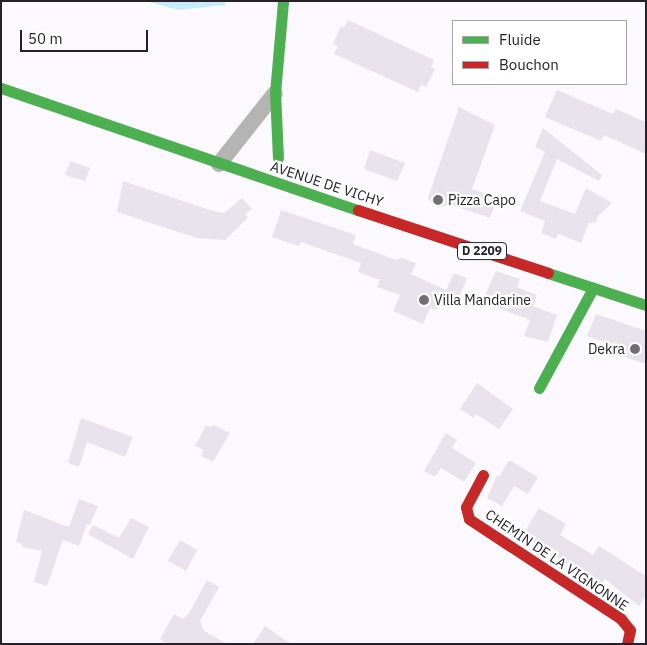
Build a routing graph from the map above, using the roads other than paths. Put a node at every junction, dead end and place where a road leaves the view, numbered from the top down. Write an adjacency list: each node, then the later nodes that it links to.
1 (283, 1): 3 (main road)
2 (1, 88): 5 (main road, AVENUE DE VICHY / D 2209)
3 (275, 93): 4 (main road); 5 (street)
4 (278, 158)
5 (219, 164): 6 (main road, AVENUE DE VICHY / D 2209)
6 (594, 288): 7 (main road, AVENUE DE VICHY / D 2209); 8 (main road)
7 (646, 305)
8 (539, 388)
9 (483, 475): 10 (main road, CHEMIN DE LA VIGNONNE)
10 (627, 644)

